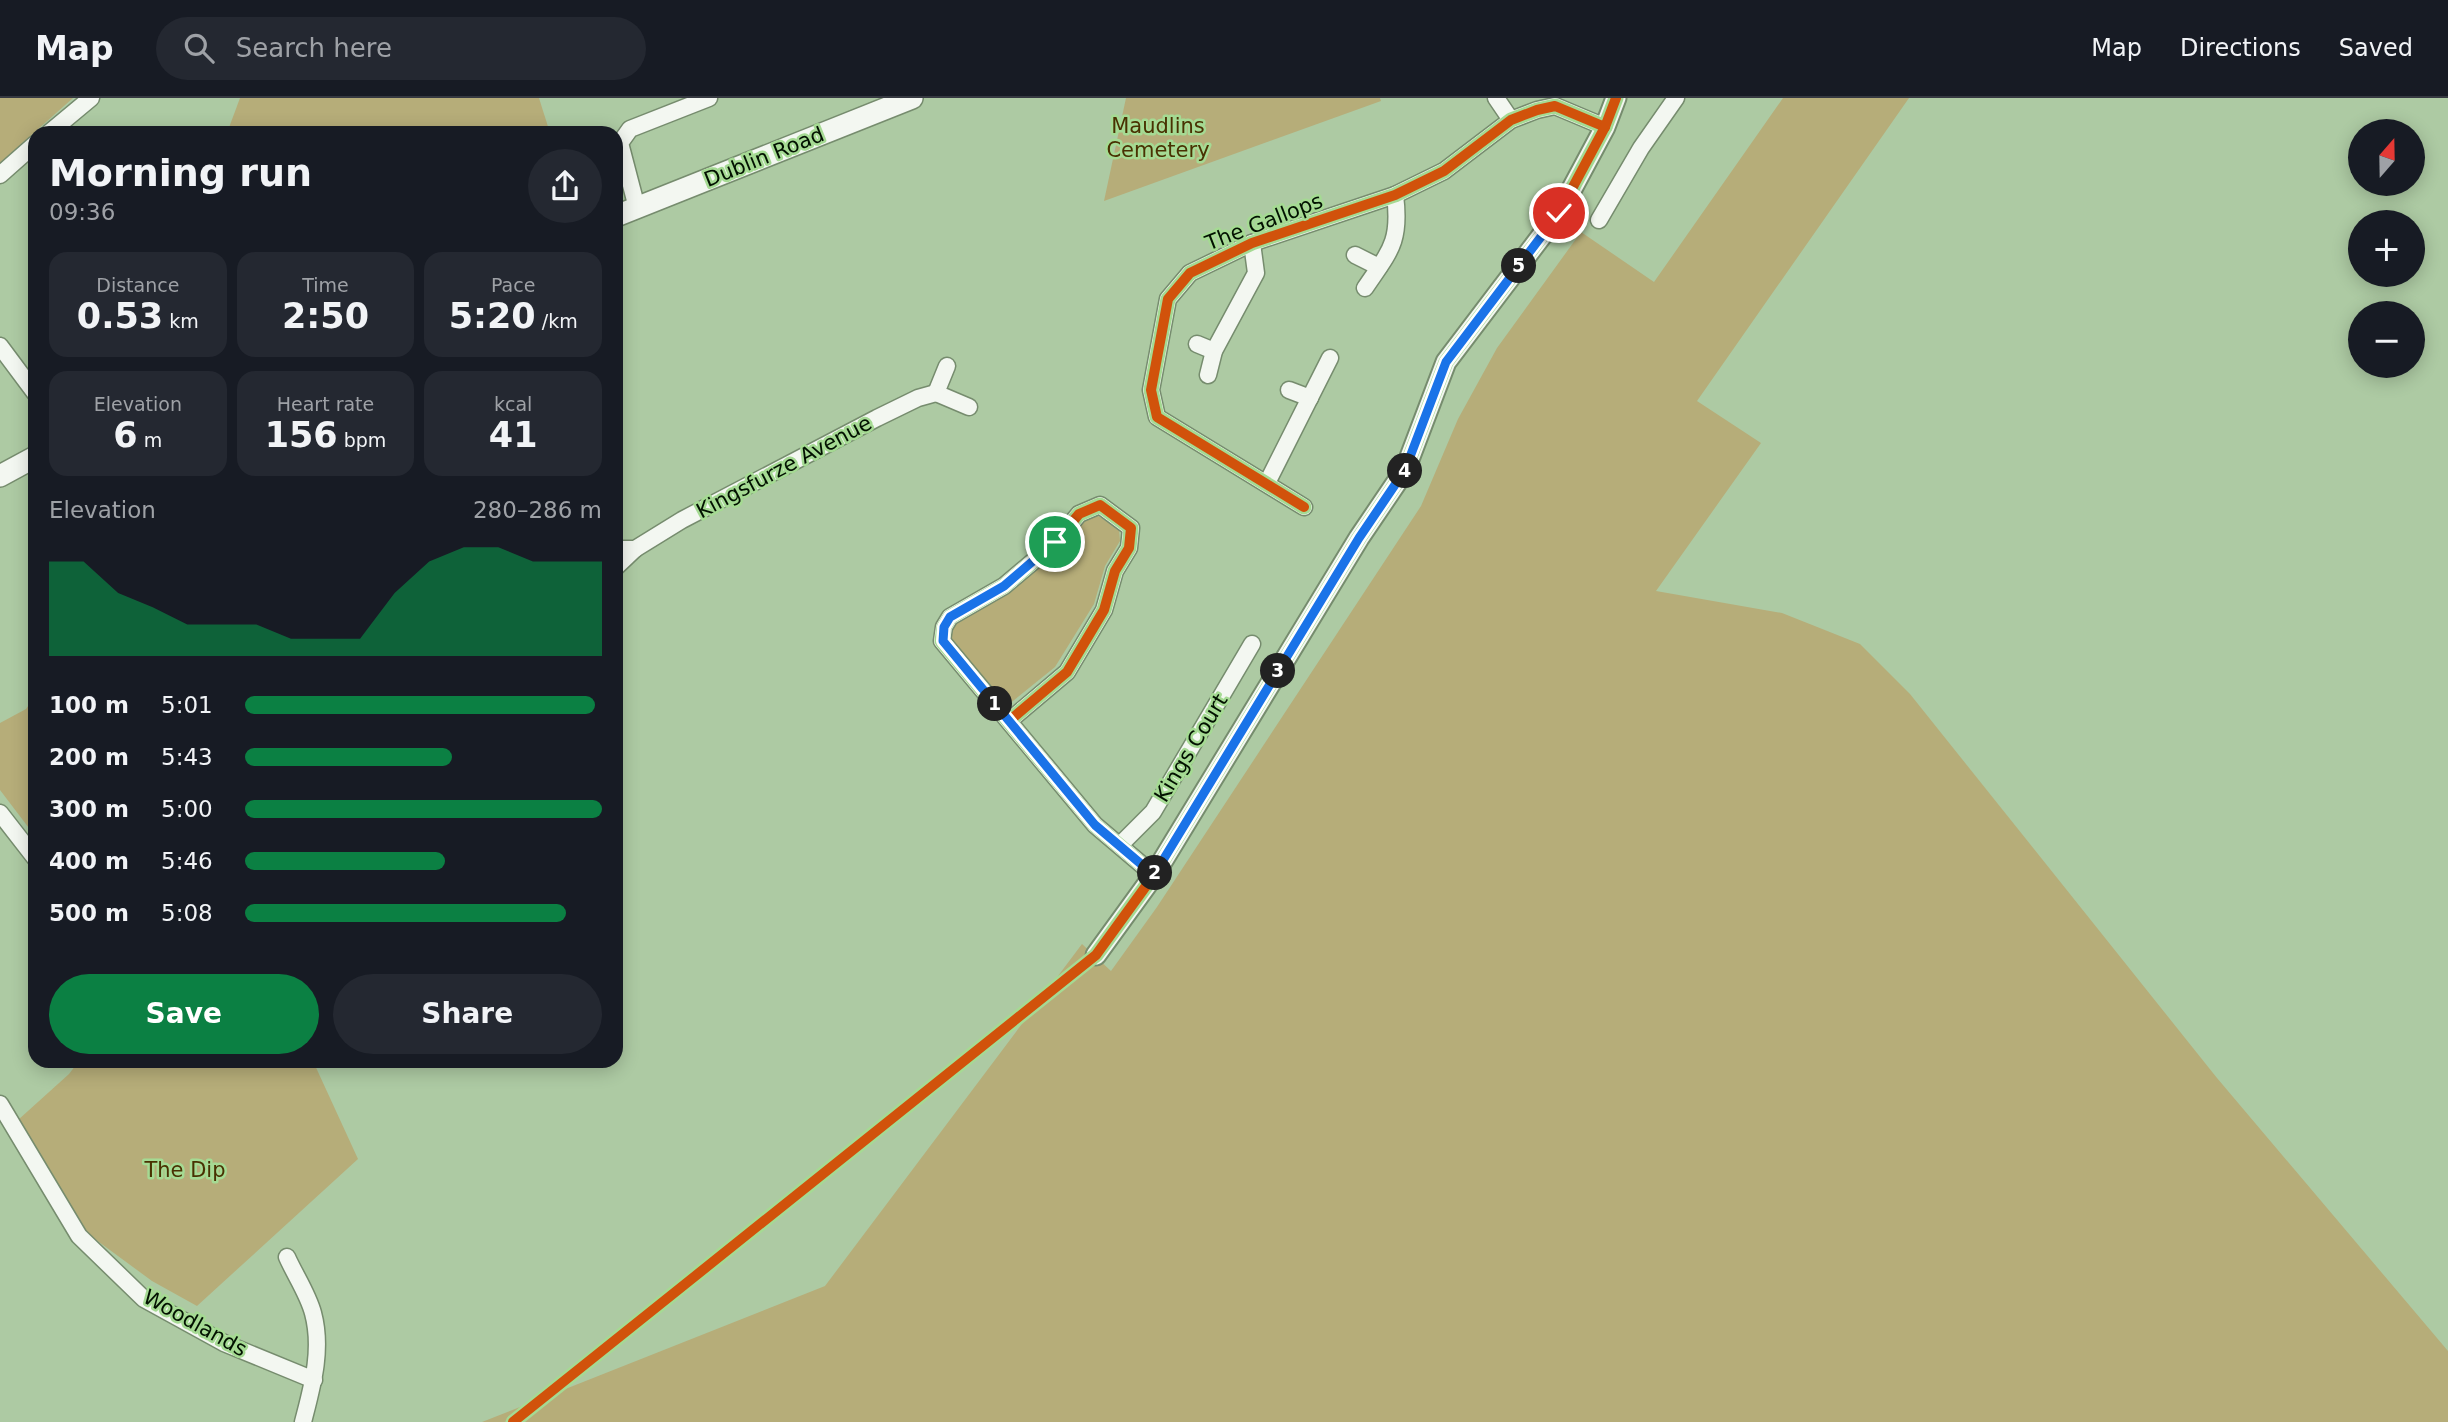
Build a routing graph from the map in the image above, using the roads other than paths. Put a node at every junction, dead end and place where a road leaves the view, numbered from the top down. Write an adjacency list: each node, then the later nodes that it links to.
1 (91, 98): 8 (street)
2 (709, 98): 10 (street)
3 (912, 98): 15 (main road, Dublin Road)
4 (1496, 98): 7 (street)
5 (1616, 98): 9 (street)
6 (1676, 98): 17 (street)
7 (1511, 121): 9 (street, The Gallops); 14 (street, The Gallops)
8 (57, 126)
9 (1605, 127): 45 (street)
10 (623, 136)
11 (28, 150): 13 (street)
12 (623, 154): 15 (street)
13 (0, 175)
14 (1395, 195): 18 (street, The Gallops); 20 (street)
15 (637, 208): 16 (main road, Dublin Road)
16 (623, 213)
17 (1598, 220)
18 (1252, 243): 24 (street, The Gallops); 35 (street, The Gallops)
19 (1355, 255): 20 (street)
20 (1379, 267): 21 (street)
21 (1365, 288)
22 (1197, 344): 24 (street)
23 (0, 346): 28 (street)
24 (1214, 351): 27 (street, The Gallops)
25 (1330, 358): 31 (street)
26 (947, 366): 30 (street)
27 (1208, 375)
28 (28, 384)
29 (1289, 390): 31 (street)
30 (936, 393): 32 (street); 38 (street, Kingsfurze Avenue)
31 (1310, 398): 35 (street)
32 (970, 407)
33 (28, 461): 34 (main road)
34 (0, 476)
35 (1267, 483): 36 (street, The Gallops)
36 (1304, 507)
37 (623, 549): 38 (street)
38 (635, 550): 39 (street, Kingsfurze Avenue)
39 (623, 561)
40 (1252, 644): 43 (street, Kings Court)
41 (1009, 721): 41 (street); 43 (street)
42 (0, 813): 44 (street)
43 (1120, 845): 45 (street)
44 (28, 849)
45 (1154, 875): 46 (street)
46 (1096, 956)
47 (0, 1104): 49 (street, Woodlands)
48 (287, 1257): 49 (street)
49 (314, 1380): 50 (street)
50 (303, 1422)

